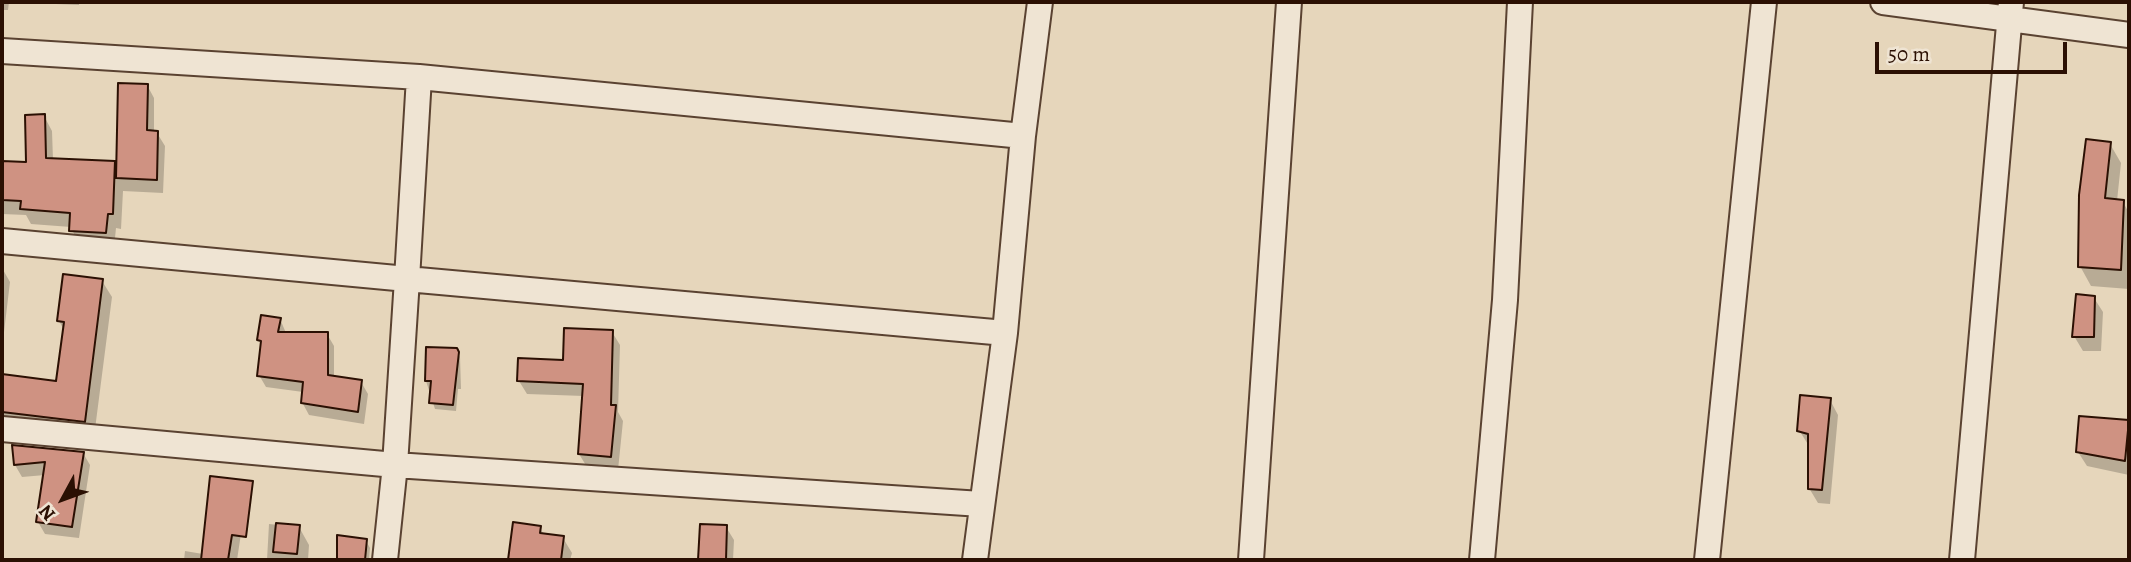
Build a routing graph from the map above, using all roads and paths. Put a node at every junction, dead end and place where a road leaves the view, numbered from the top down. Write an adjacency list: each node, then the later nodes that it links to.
1 (1040, 2): 10 (street)
2 (1289, 2): 19 (street)
3 (1520, 2): 20 (street)
4 (1764, 2): 21 (street)
5 (1883, 2): 6 (street)
6 (2010, 10): 7 (street); 22 (street)
7 (2129, 35)
8 (2, 51): 9 (street)
9 (419, 77): 10 (street); 12 (street)
10 (1023, 136): 13 (street)
11 (2, 241): 12 (street)
12 (407, 279): 13 (street); 15 (street)
13 (1004, 332): 16 (street)
14 (2, 429): 15 (street)
15 (395, 464): 16 (street); 17 (street)
16 (981, 504): 18 (street)
17 (385, 560)
18 (975, 560)
19 (1251, 560)
20 (1482, 560)
21 (1707, 560)
22 (1962, 560)

